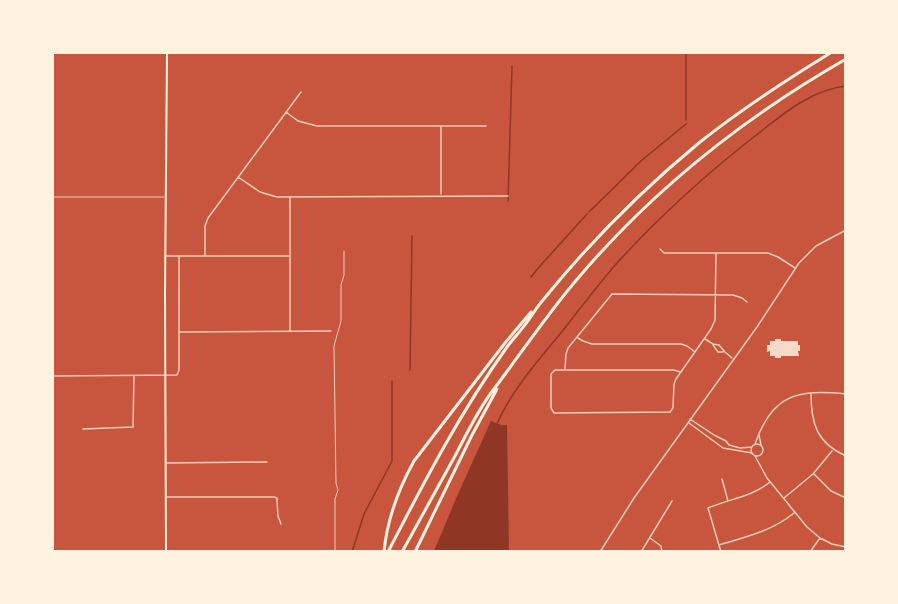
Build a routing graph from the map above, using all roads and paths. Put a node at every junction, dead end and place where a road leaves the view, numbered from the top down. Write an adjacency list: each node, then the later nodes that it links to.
1 (167, 52): 12 (main road)
2 (832, 52): 24 (highway)
3 (846, 59): 40 (highway)
4 (301, 92): 5 (street)
5 (286, 112): 6 (street); 8 (street)
6 (441, 126): 7 (street); 9 (street)
7 (486, 126)
8 (238, 177): 13 (street); 20 (street)
9 (441, 196): 10 (street); 13 (street)
10 (508, 196)
11 (52, 197): 12 (lane)
12 (166, 197): 18 (main road)
13 (290, 197): 21 (street)
14 (846, 230): 22 (street)
15 (660, 249): 17 (street)
16 (344, 251): 77 (lane)
17 (716, 254): 22 (street); 23 (street)
18 (165, 256): 19 (street); 38 (main road)
19 (179, 256): 20 (street); 27 (street)
20 (205, 256): 21 (street)
21 (290, 256): 28 (street)
22 (795, 268): 34 (street)
23 (716, 295): 25 (street); 29 (street); 30 (street)
24 (541, 302): 78 (highway); 78 (highway)
25 (747, 302)
26 (331, 331): 28 (street)
27 (179, 332): 28 (street); 38 (street)
28 (290, 332)
29 (577, 337): 32 (street); 35 (street)
30 (705, 338): 31 (street); 32 (street)
31 (713, 344): 33 (street); 33 (street)
32 (695, 352): 36 (street)
33 (725, 352): 34 (street)
34 (734, 359): 43 (street)
35 (565, 370): 36 (street); 36 (street)
36 (680, 372)
37 (134, 375): 38 (street); 39 (street); 45 (street)
38 (166, 375): 58 (main road)
39 (52, 376)
40 (501, 382): 79 (highway); 80 (highway)
41 (811, 393): 42 (street); 46 (street); 52 (street)
42 (846, 394)
43 (690, 418): 44 (street); 47 (street)
44 (688, 422): 49 (street); 81 (street)
45 (83, 429)
46 (759, 434): 48 (street); 50 (street)
47 (721, 438): 49 (street); 51 (street)
48 (755, 444): 50 (street); 51 (street)
49 (717, 445): 53 (street)
50 (761, 445): 54 (street)
51 (752, 447): 53 (street)
52 (833, 449): 56 (street); 60 (street)
53 (752, 453): 55 (street)
54 (761, 455): 55 (street); 59 (street)
55 (755, 456): 59 (street)
56 (846, 456)
57 (267, 462): 58 (street)
58 (165, 463): 63 (main road)
59 (760, 465): 62 (street)
60 (813, 474): 64 (street); 65 (street)
61 (722, 478): 67 (street)
62 (770, 482): 64 (street); 67 (street)
63 (166, 497): 69 (street); 75 (main road)
64 (783, 498): 68 (street)
65 (846, 498)
66 (672, 501): 70 (street)
67 (729, 501): 72 (street)
68 (795, 512): 71 (street); 72 (street)
69 (281, 524)
70 (649, 537): 82 (street); 83 (street)
71 (820, 538): 73 (street); 85 (street)
72 (719, 545): 84 (street)
73 (846, 547)
74 (206, 551): 76 (street)
75 (166, 552)
76 (177, 552)
77 (335, 552)
78 (386, 552)
79 (402, 552)
80 (415, 552)
81 (600, 552)
82 (640, 552)
83 (662, 552)
84 (721, 552)
85 (810, 552)

